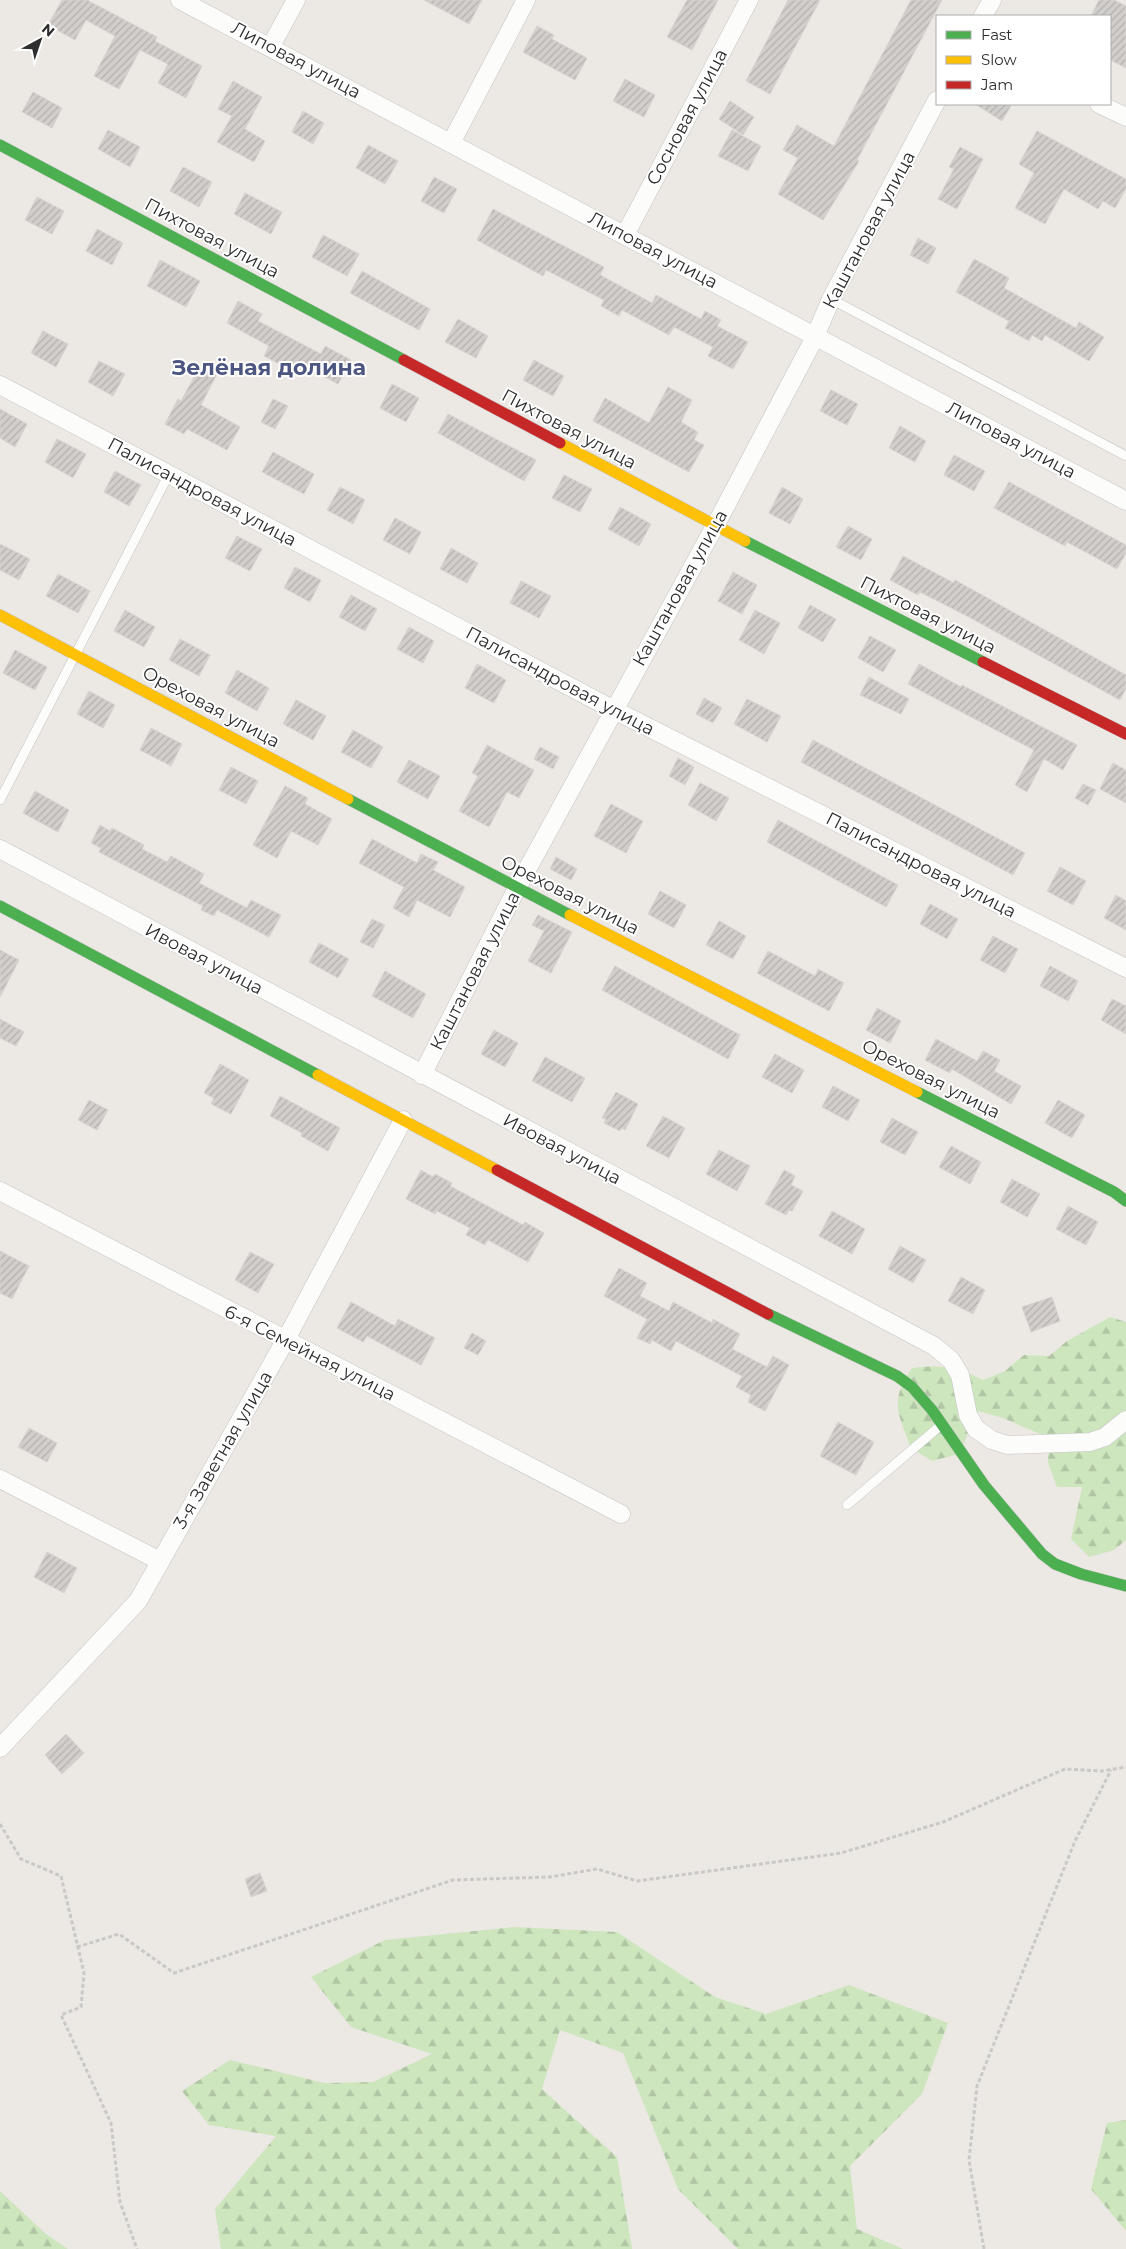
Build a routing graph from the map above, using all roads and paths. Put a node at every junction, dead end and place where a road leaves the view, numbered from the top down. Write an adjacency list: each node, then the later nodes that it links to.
1 (180, 0): 7 (street, Липовая улица)
2 (296, 0): 7 (street)
3 (526, 0): 11 (street)
4 (749, 0): 13 (street, Сосновая улица)
5 (992, 0): 6 (street)
6 (984, 15)
7 (271, 46): 11 (street, Липовая улица)
8 (936, 102): 14 (street, Каштановая улица)
9 (1102, 105): 10 (street)
10 (1126, 118)
11 (450, 143): 13 (street, Липовая улица)
12 (0, 145): 20 (street, Пихтовая улица)
13 (625, 235): 15 (street, Липовая улица)
14 (831, 299): 15 (street, Каштановая улица); 17 (lane)
15 (815, 337): 19 (street, Липовая улица); 20 (street, Каштановая улица)
16 (0, 384): 18 (street, Палисандровая улица)
17 (1126, 456)
18 (169, 474): 22 (lane); 23 (street, Палисандровая улица)
19 (1126, 501)
20 (715, 526): 23 (street, Каштановая улица); 24 (street, Пихтовая улица)
21 (0, 615): 22 (street, Ореховая улица)
22 (75, 655): 25 (lane); 27 (street, Ореховая улица)
23 (614, 710): 27 (street, Каштановая улица); 29 (street, Палисандровая улица)
24 (1126, 734)
25 (0, 800)
26 (0, 849): 30 (street, Ивовая улица)
27 (517, 888): 30 (street, Каштановая улица); 33 (street, Ореховая улица)
28 (0, 906): 31 (street)
29 (1126, 968)
30 (422, 1075): 35 (street, Ивовая улица)
31 (403, 1120): 34 (street, 3-я Заветная улица); 36 (street)
32 (0, 1191): 34 (street, 6-я Семейная улица)
33 (1126, 1201)
34 (285, 1341): 39 (street, 6-я Семейная улица); 40 (street, 3-я Заветная улица)
35 (1126, 1420)
36 (942, 1424): 38 (lane); 41 (street)
37 (0, 1478): 40 (street)
38 (847, 1505)
39 (621, 1514)
40 (160, 1561): 42 (street, 3-я Заветная улица)
41 (1126, 1586)
42 (0, 1748)
43 (1126, 1767): 44 (path)
44 (1111, 1770): 46 (path); 48 (path)
45 (0, 1824): 46 (path)
46 (77, 1947): 47 (path)
47 (137, 2249)
48 (984, 2249)

